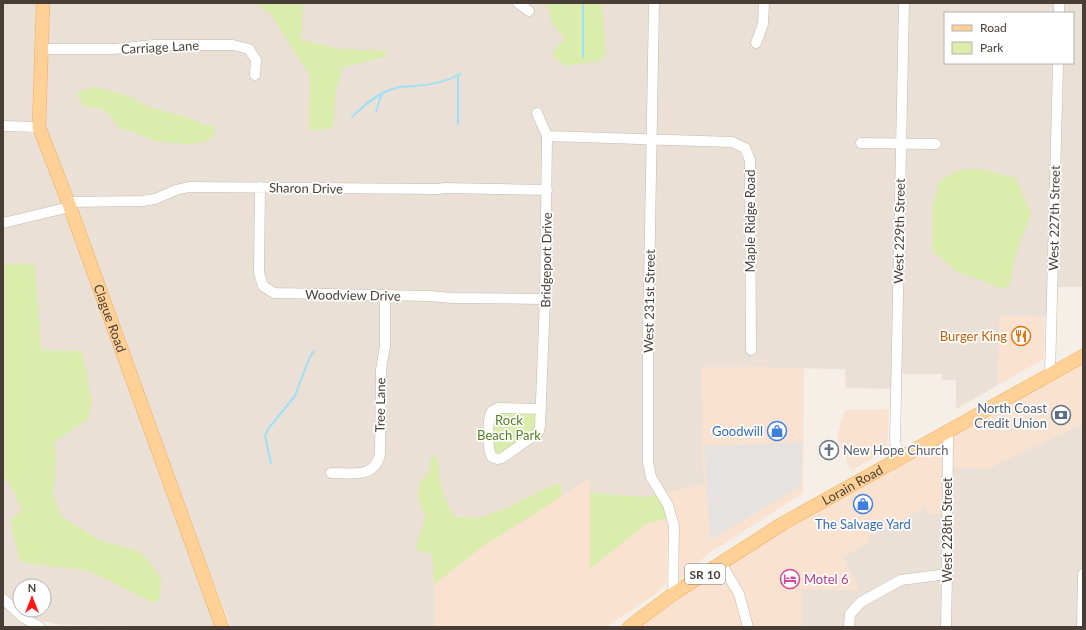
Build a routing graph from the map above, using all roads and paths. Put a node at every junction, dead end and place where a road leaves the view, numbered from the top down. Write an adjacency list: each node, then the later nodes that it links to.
1 (43, 3): 8 (main road, Clague Road)
2 (518, 3): 6 (street)
3 (654, 3): 15 (street, West 231st Street)
4 (764, 3): 7 (street)
5 (904, 3): 17 (street, West 229th Street)
6 (529, 11)
7 (756, 43)
8 (42, 49): 10 (street, Carriage Lane); 13 (main road, Clague Road)
9 (1058, 64): 27 (street, West 227th Street)
10 (255, 75)
11 (537, 113): 14 (street, Bridgeport Drive)
12 (3, 126): 13 (street)
13 (39, 127): 21 (main road, Clague Road)
14 (547, 136): 15 (street, Maple Ridge Road); 20 (street, Bridgeport Drive)
15 (652, 139): 25 (street, Maple Ridge Road); 35 (street, West 231st Street)
16 (861, 143): 17 (street)
17 (901, 143): 18 (street); 30 (street, West 229th Street)
18 (936, 144)
19 (260, 187): 20 (street, Sharon Drive); 21 (street, Sharon Drive); 23 (street, Woodview Drive)
20 (547, 190): 24 (street, Bridgeport Drive)
21 (68, 204): 22 (street, Sharon Drive); 38 (main road, Clague Road)
22 (3, 223)
23 (385, 296): 24 (street, Woodview Drive); 31 (street, Tree Lane)
24 (545, 299): 28 (street, Bridgeport Drive)
25 (751, 350)
26 (1083, 356): 27 (main road, Lorain Road / SR 10)
27 (1050, 374): 29 (main road, Lorain Road / SR 10)
28 (541, 409): 28 (street, Bridgeport Drive)
29 (948, 433): 30 (main road, Lorain Road / SR 10); 33 (street, West 228th Street)
30 (900, 459): 32 (main road, Lorain Road / SR 10)
31 (331, 473)
32 (721, 563): 35 (main road, Lorain Road / SR 10); 40 (street)
33 (948, 574): 41 (street); 42 (street, West 228th Street)
34 (1083, 574): 43 (street)
35 (673, 594): 39 (main road, Lorain Road / SR 10)
36 (3, 600): 37 (street)
37 (40, 627)
38 (222, 627)
39 (629, 627)
40 (748, 627)
41 (849, 627)
42 (946, 627)
43 (1082, 627)

